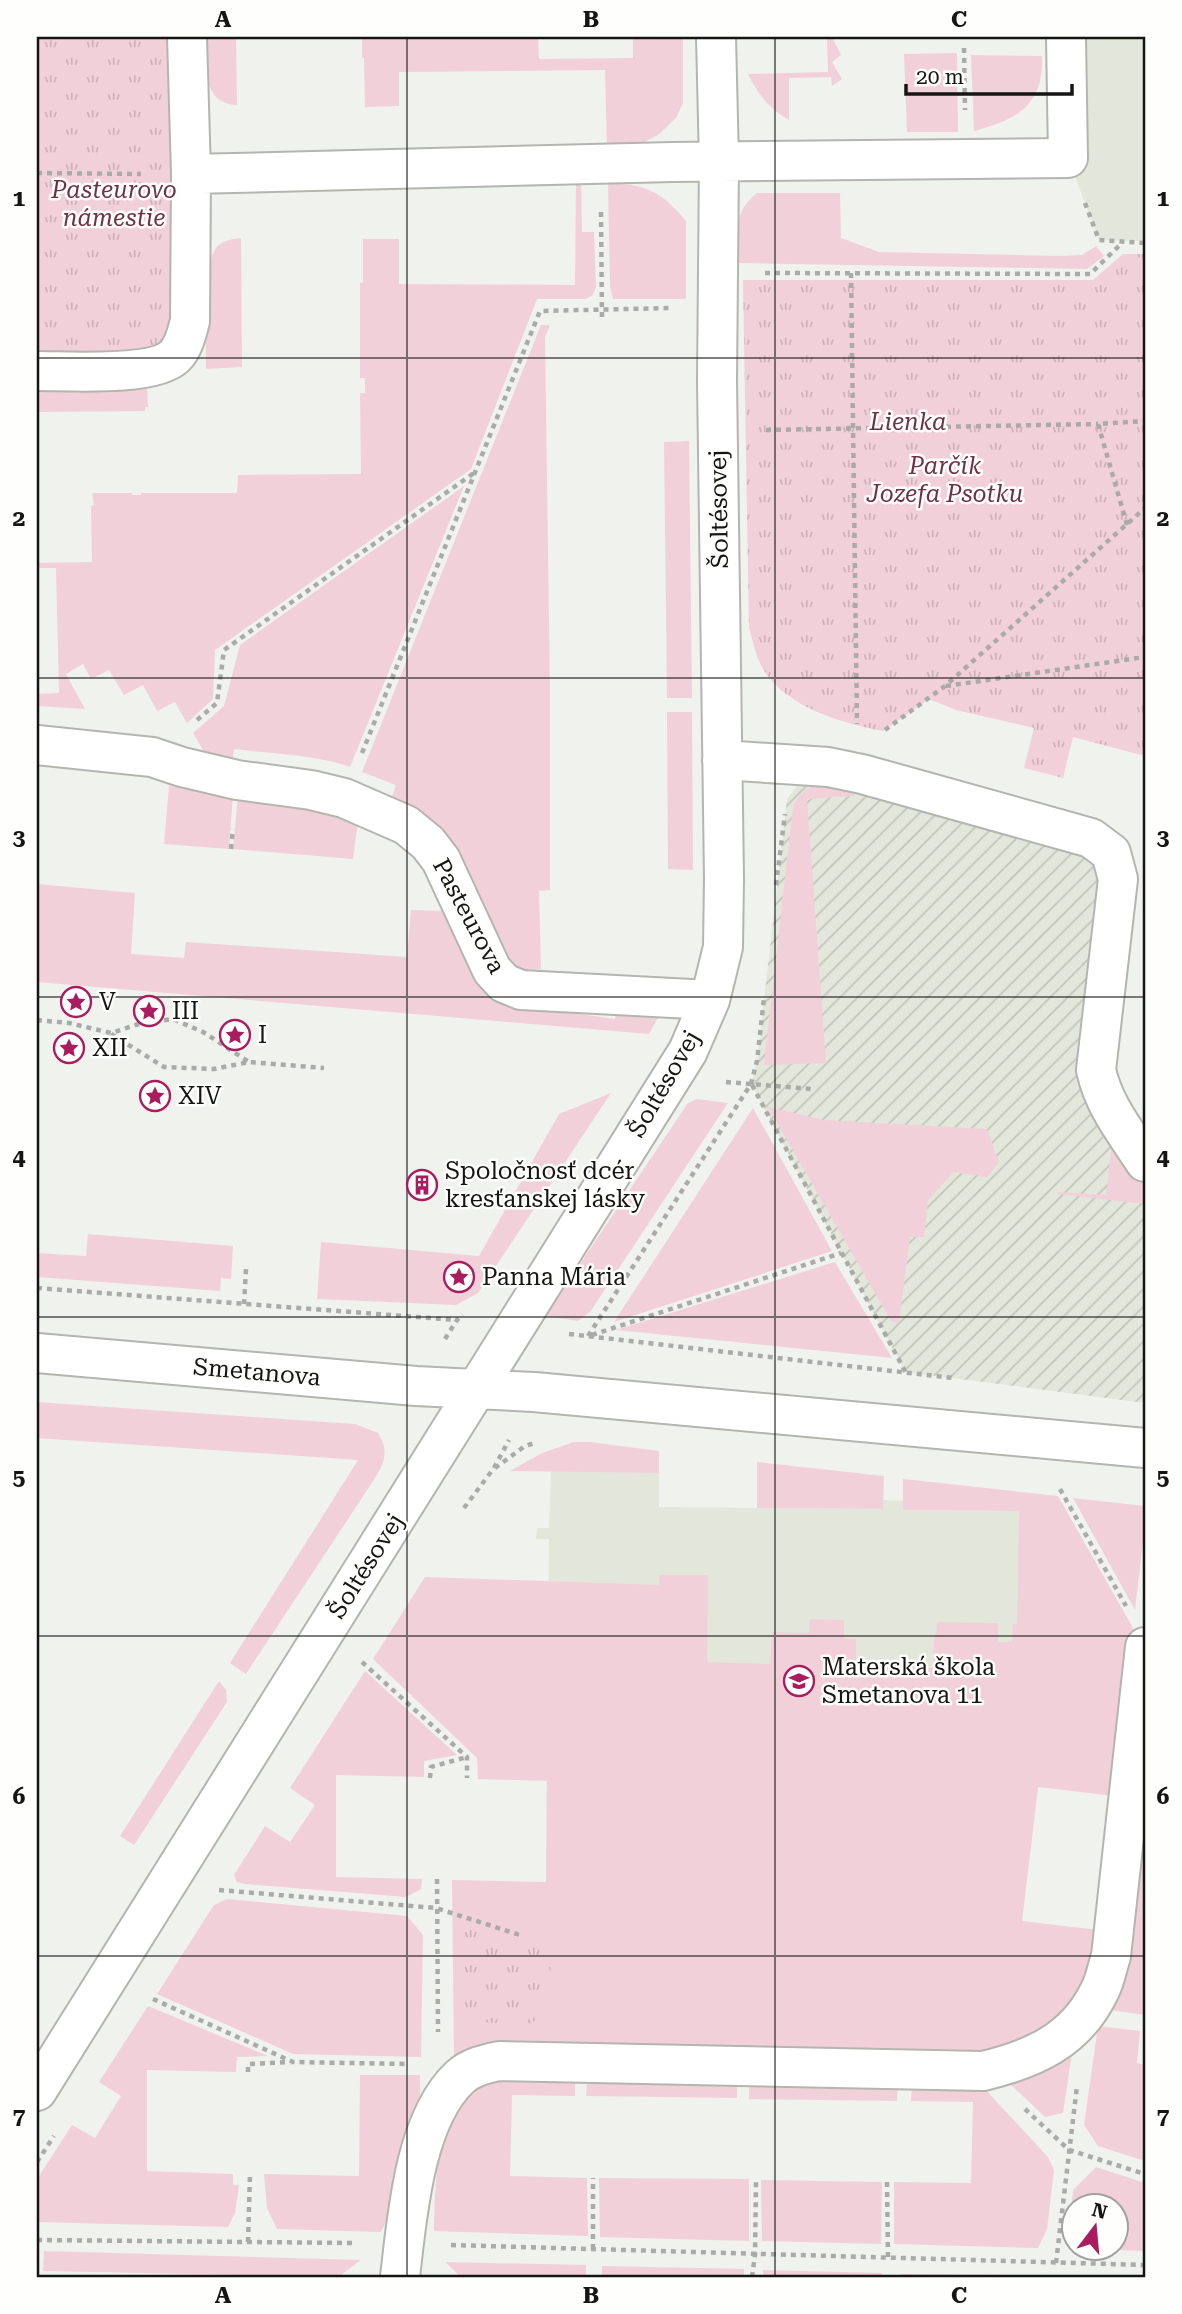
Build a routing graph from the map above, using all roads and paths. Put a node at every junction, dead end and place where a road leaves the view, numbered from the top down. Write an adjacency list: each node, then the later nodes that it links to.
1 (187, 37): 10 (street)
2 (716, 37): 7 (street, Šoltésovej)
3 (1066, 37): 5 (street)
4 (964, 48): 6 (path)
5 (1068, 158): 6 (street); 11 (path)
6 (965, 160): 7 (street)
7 (719, 162): 8 (street); 14 (street, Šoltésovej)
8 (601, 164): 10 (street); 15 (path)
9 (37, 173): 10 (path)
10 (191, 174): 17 (street)
11 (1122, 243): 12 (path); 13 (path)
12 (1145, 243)
13 (852, 273): 14 (path); 20 (path)
14 (718, 290): 15 (path); 21 (street, Šoltésovej)
15 (602, 309): 16 (path); 22 (path)
16 (602, 320)
17 (37, 371)
18 (1145, 421): 19 (path)
19 (1098, 424): 20 (path); 24 (path)
20 (854, 428): 21 (path); 29 (path)
21 (718, 432): 30 (street, Šoltésovej)
22 (475, 473): 28 (path); 31 (path)
23 (1145, 509): 24 (path)
24 (1127, 526): 26 (path)
25 (1145, 657): 26 (path)
26 (946, 686): 29 (path)
27 (37, 745): 28 (street, Pasteurova)
28 (152, 757): 31 (street, Pasteurova)
29 (843, 758): 30 (street); 32 (path); 42 (street)
30 (722, 760): 34 (street, Šoltésovej)
31 (344, 798): 34 (street, Pasteurova)
32 (775, 894)
33 (765, 991): 40 (path)
34 (710, 1000): 39 (street, Šoltésovej)
35 (37, 1020): 36 (path)
36 (111, 1033): 37 (path); 37 (path)
37 (249, 1062): 38 (path)
38 (324, 1068)
39 (670, 1078): 40 (path); 47 (street, Šoltésovej)
40 (751, 1084): 41 (path); 43 (path); 48 (path)
41 (812, 1089)
42 (1145, 1162)
43 (841, 1253): 48 (path); 50 (path)
44 (246, 1269): 46 (path)
45 (37, 1288): 46 (path)
46 (244, 1304): 47 (path)
47 (515, 1327): 48 (path); 52 (street, Šoltésovej)
48 (588, 1336): 50 (path)
49 (37, 1353): 52 (street, Smetanova)
50 (905, 1372): 51 (path); 53 (path)
51 (959, 1379)
52 (477, 1388): 53 (street, Smetanova); 71 (street, Šoltésovej)
53 (930, 1427): 54 (street, Smetanova)
54 (1145, 1448)
55 (1059, 1488): 56 (path)
56 (1139, 1632): 66 (street)
57 (362, 1662): 58 (path)
58 (467, 1757): 59 (path); 60 (path)
59 (430, 1777)
60 (467, 1778)
61 (437, 1879): 63 (path)
62 (215, 1890): 63 (path)
63 (436, 1908): 64 (path); 70 (path)
64 (515, 1941)
65 (146, 1996): 67 (path)
66 (1086, 2015): 68 (street); 72 (path)
67 (293, 2062): 69 (path); 70 (path)
68 (983, 2071): 70 (street); 72 (path)
69 (248, 2072)
70 (445, 2078): 83 (street)
71 (37, 2091)
72 (1069, 2150): 74 (path); 84 (path)
73 (250, 2174): 79 (path)
74 (1145, 2175)
75 (593, 2178): 80 (path)
76 (756, 2180): 81 (path)
77 (887, 2182): 82 (path)
78 (37, 2240): 79 (path)
79 (248, 2242): 83 (path)
80 (593, 2249): 81 (path); 83 (path)
81 (755, 2255): 82 (path); 86 (path)
82 (888, 2257): 84 (path)
83 (401, 2260)
84 (1056, 2263): 85 (path)
85 (1145, 2265)
86 (752, 2277)

